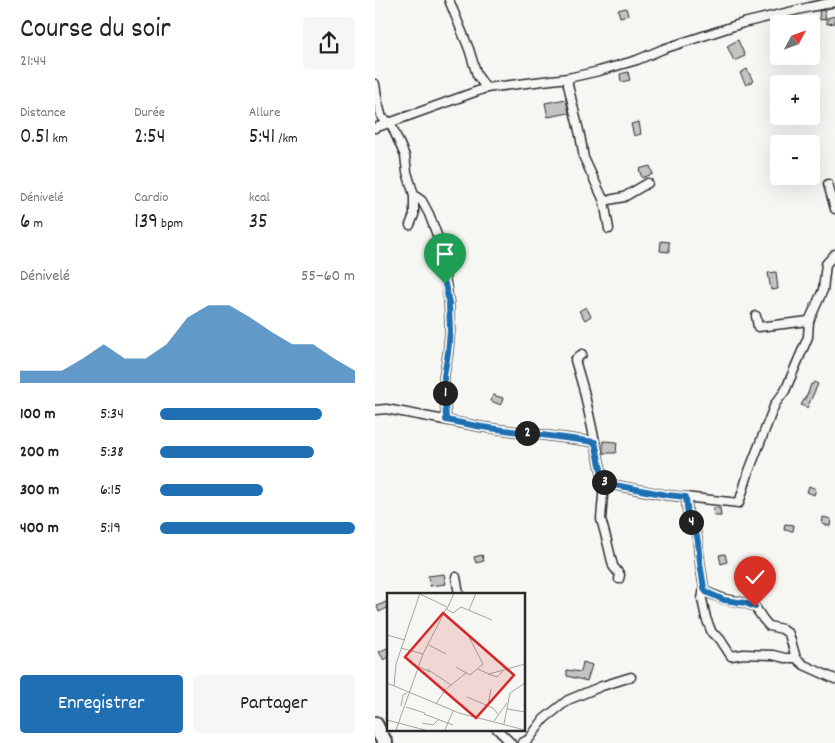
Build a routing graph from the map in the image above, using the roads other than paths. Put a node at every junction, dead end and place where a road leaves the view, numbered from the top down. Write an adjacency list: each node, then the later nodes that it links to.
1 (449, 0): 5 (street)
2 (835, 2): 3 (street)
3 (568, 78): 5 (street); 11 (street)
4 (375, 84): 6 (street)
5 (486, 88): 6 (street)
6 (390, 122): 7 (street); 10 (street)
7 (375, 128)
8 (648, 183): 11 (street)
9 (828, 184): 12 (street)
10 (414, 195): 13 (street); 20 (street)
11 (604, 201): 14 (street)
12 (835, 208)
13 (410, 224)
14 (609, 229)
15 (835, 254): 17 (street)
16 (756, 316): 17 (street)
17 (809, 321): 23 (street)
18 (582, 354): 21 (street)
19 (375, 410): 20 (street)
20 (446, 420): 21 (street)
21 (595, 442): 22 (street)
22 (604, 483): 23 (street); 25 (street)
23 (686, 497): 26 (street)
24 (456, 576): 27 (street)
25 (619, 579)
26 (704, 588): 28 (street); 28 (street)
27 (459, 593)
28 (796, 658): 30 (street)
29 (631, 677): 35 (street)
30 (835, 679)
31 (375, 724): 33 (highway)
32 (498, 730): 34 (street)
33 (385, 743)
34 (511, 743)
35 (522, 743)

